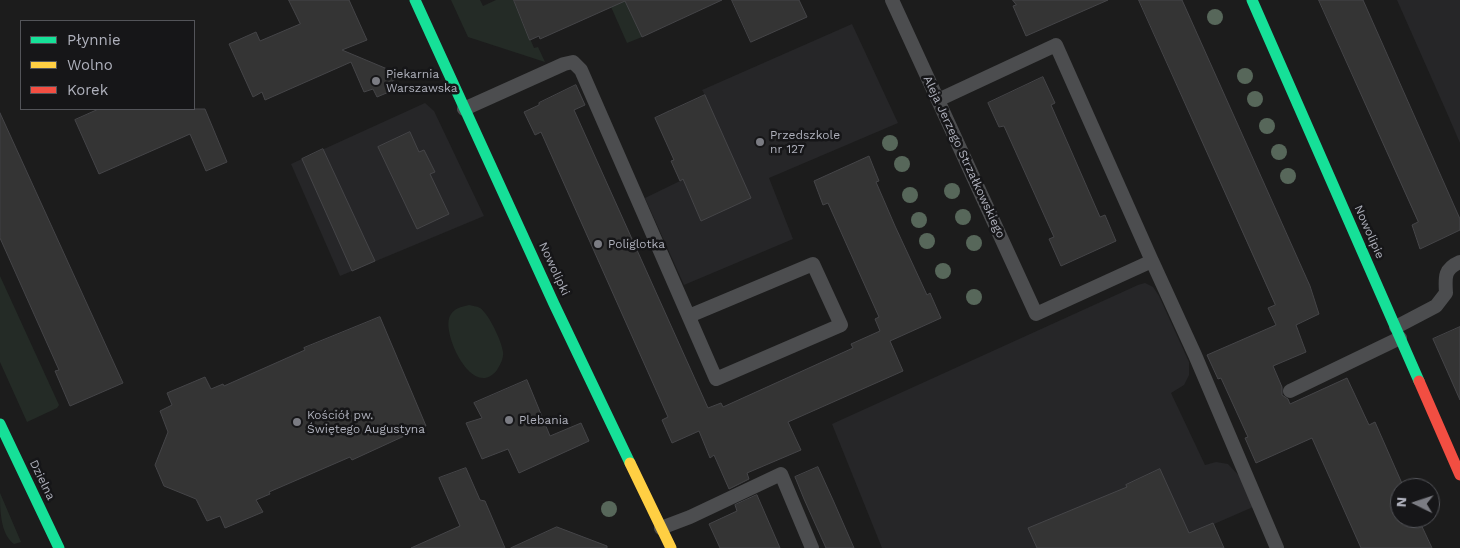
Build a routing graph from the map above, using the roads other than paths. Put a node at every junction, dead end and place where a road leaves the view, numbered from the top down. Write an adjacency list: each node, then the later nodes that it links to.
1 (415, 0): 5 (street, Nowolipki)
2 (892, 0): 4 (lane, Aleja Jerzego Strzałkowskiego)
3 (1252, 0): 9 (street, Nowolipie)
4 (938, 100): 6 (lane, Aleja Jerzego Strzałkowskiego); 6 (lane)
5 (464, 109): 8 (lane); 13 (street, Nowolipki)
6 (1152, 261): 17 (lane)
7 (1460, 262): 9 (lane)
8 (689, 316): 8 (lane)
9 (1398, 332): 10 (lane); 12 (street, Nowolipie)
10 (1290, 391)
11 (0, 424): 14 (street, Dzielna)
12 (1460, 475)
13 (661, 528): 15 (street, Nowolipki); 16 (lane)
14 (59, 548)
15 (671, 548)
16 (812, 548)
17 (1278, 548)

